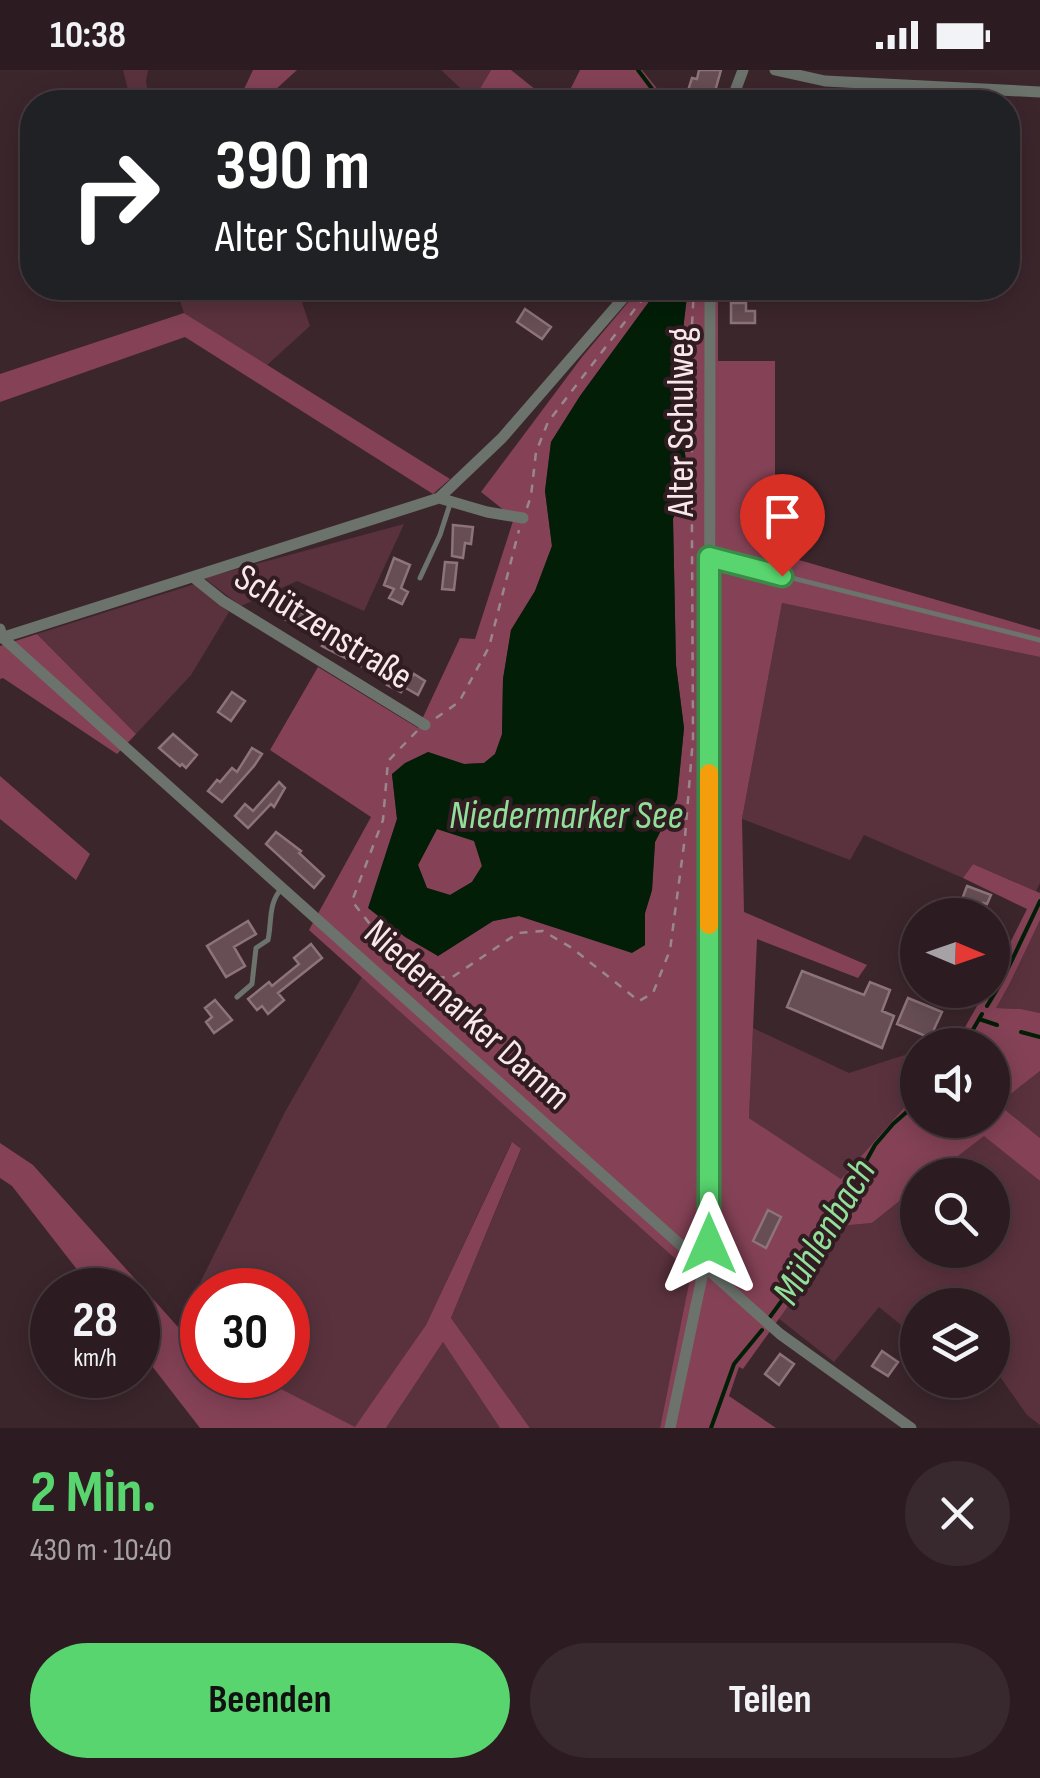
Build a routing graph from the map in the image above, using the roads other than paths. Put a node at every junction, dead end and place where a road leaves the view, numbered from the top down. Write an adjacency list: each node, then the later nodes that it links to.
1 (775, 70): 2 (street)
2 (1004, 90)
3 (622, 300): 5 (street, Schützenstraße)
4 (710, 300): 7 (street, Alter Schulweg)
5 (445, 500): 6 (street); 8 (street, Schützenstraße); 9 (lane)
6 (522, 518)
7 (709, 557): 11 (lane, Alter Schulweg); 15 (street, Alter Schulweg)
8 (194, 577): 10 (street, Schützenstraße); 12 (street, Schützenstraße)
9 (420, 578)
10 (1, 635): 13 (street, Niedermarker Damm)
11 (1040, 640)
12 (425, 725)
13 (282, 888): 14 (lane); 15 (street, Niedermarker Damm)
14 (237, 997)
15 (705, 1267): 16 (street, Alter Schulweg); 17 (street, Niedermarker Damm)
16 (670, 1428)
17 (911, 1428)

